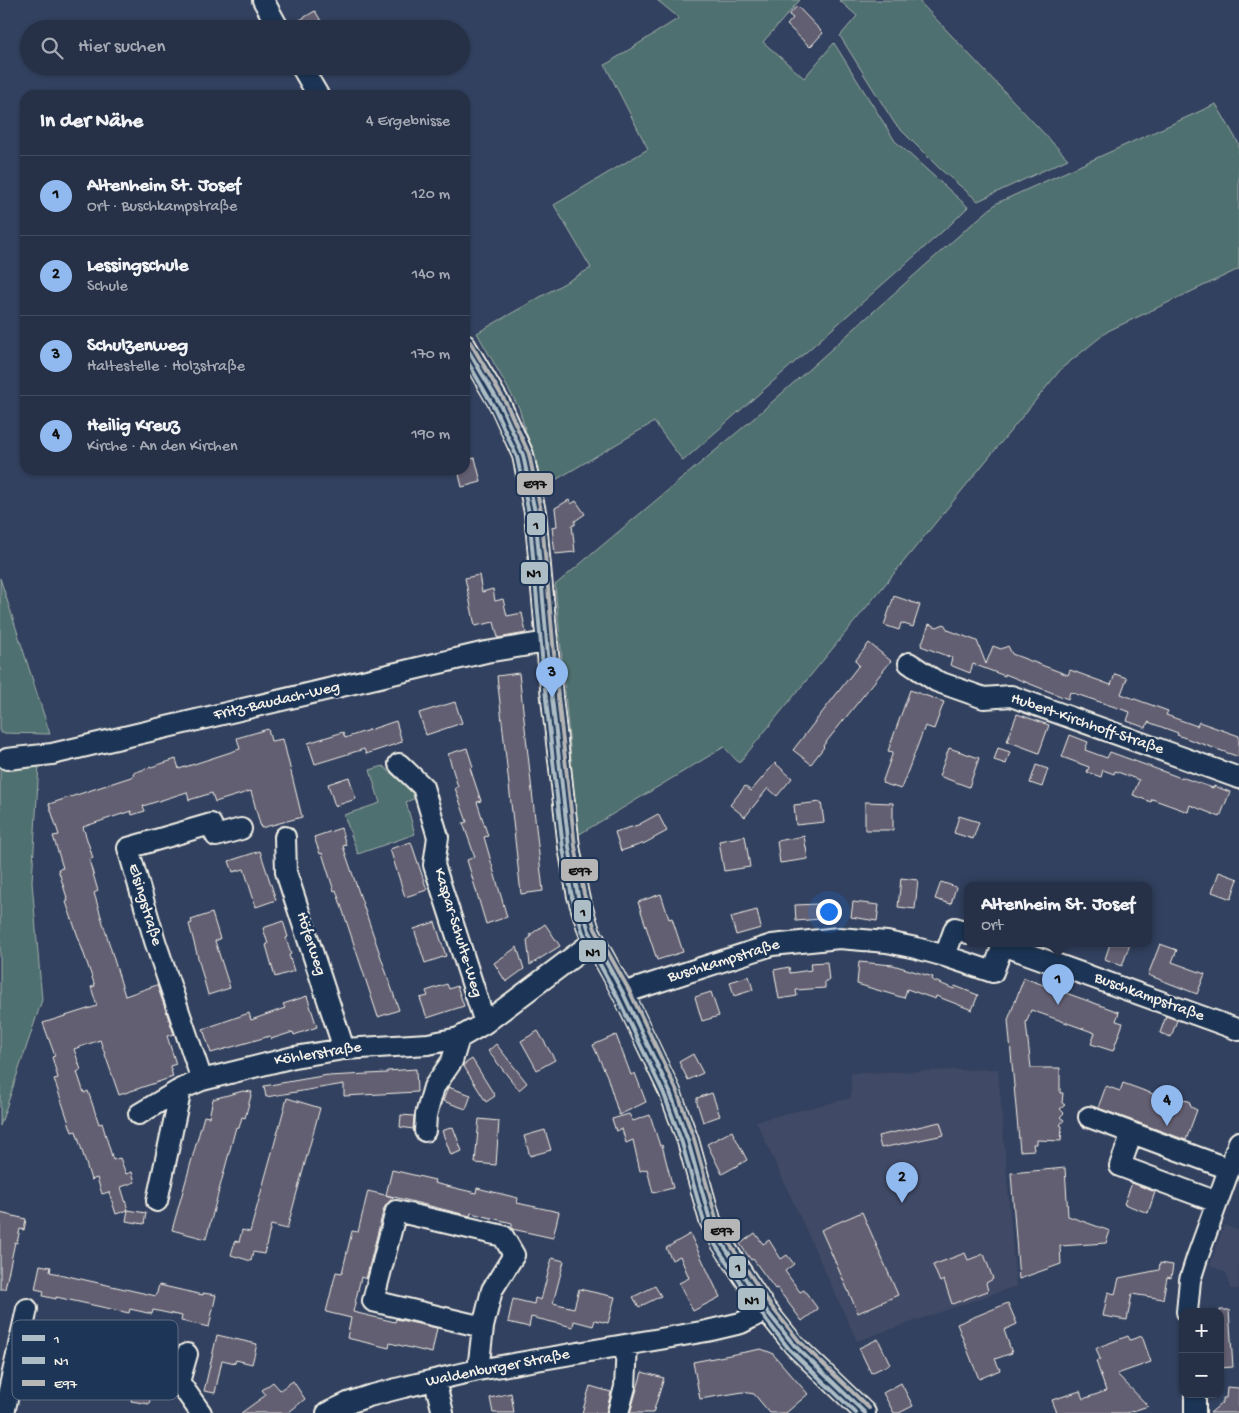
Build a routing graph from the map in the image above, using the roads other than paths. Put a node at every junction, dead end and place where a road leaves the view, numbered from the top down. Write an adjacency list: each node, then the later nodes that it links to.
1 (262, 0): 2 (street)
2 (274, 20)
3 (306, 75): 4 (street)
4 (315, 90)
5 (470, 353): 6 (street)
6 (547, 642): 8 (street, Fritz-Baudach-Weg); 14 (street)
7 (909, 663): 10 (street, Hubert-Kirchhoff-Straße)
8 (7, 758)
9 (399, 764): 19 (street, Kaspar-Schulte-Weg)
10 (1239, 778)
11 (241, 829): 23 (street, Elsingstraße)
12 (284, 837): 22 (street, Höferweg)
13 (964, 931): 17 (street)
14 (594, 941): 18 (street); 19 (street, Köhlerstraße)
15 (1000, 947): 17 (street, Buschkampstraße)
16 (1009, 947): 20 (street, Buschkampstraße)
17 (945, 956): 18 (street, Buschkampstraße)
18 (623, 993): 35 (street)
19 (485, 1023): 21 (street, Köhlerstraße)
20 (1239, 1030)
21 (459, 1038): 22 (street, Köhlerstraße); 27 (street)
22 (344, 1049): 23 (street, Köhlerstraße)
23 (202, 1080): 24 (street, Köhlerstraße)
24 (181, 1089): 25 (street, Köhlerstraße); 31 (street)
25 (139, 1114)
26 (1089, 1117): 28 (street)
27 (425, 1131)
28 (1132, 1133): 30 (street); 32 (street)
29 (1239, 1142): 30 (street)
30 (1229, 1169): 32 (street)
31 (157, 1201)
32 (1217, 1202): 33 (street)
33 (1187, 1308)
34 (26, 1309): 36 (street)
35 (766, 1310): 38 (street, Waldenburger Straße); 50 (street)
36 (24, 1320)
37 (483, 1327): 37 (street); 40 (street)
38 (627, 1345): 40 (street, Waldenburger Straße); 49 (street)
39 (187, 1354): 46 (street)
40 (478, 1370): 42 (street, Waldenburger Straße)
41 (12, 1375): 45 (street)
42 (434, 1381): 44 (street, Waldenburger Straße); 48 (street)
43 (1194, 1398): 51 (street)
44 (371, 1404): 47 (street, Waldenburger Straße)
45 (4, 1413)
46 (201, 1413)
47 (327, 1413)
48 (443, 1413)
49 (618, 1413)
50 (865, 1413)
51 (1196, 1413)

